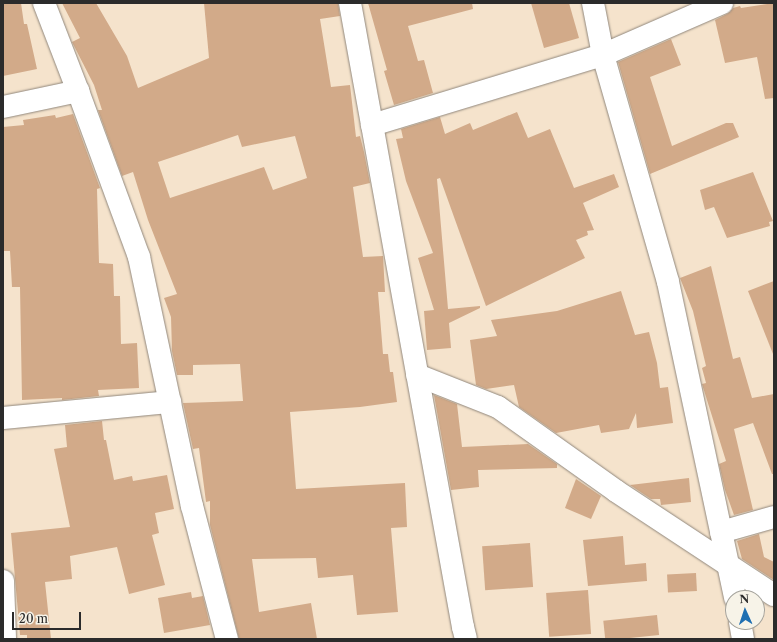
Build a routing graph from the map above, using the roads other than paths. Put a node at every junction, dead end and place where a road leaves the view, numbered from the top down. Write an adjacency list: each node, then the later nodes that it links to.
1 (44, 3): 6 (street)
2 (350, 3): 8 (street)
3 (593, 3): 5 (street)
4 (722, 3): 5 (street)
5 (603, 55): 8 (street); 13 (street)
6 (78, 91): 7 (street); 10 (street)
7 (3, 107)
8 (372, 125): 9 (street)
9 (417, 374): 14 (street); 20 (street)
10 (170, 402): 11 (street); 19 (street)
11 (3, 418)
12 (774, 518): 13 (street)
13 (721, 532): 14 (street)
14 (728, 566): 16 (street); 17 (street)
15 (3, 581): 18 (street)
16 (733, 590)
17 (774, 595)
18 (5, 632)
19 (227, 639)
20 (466, 639)

